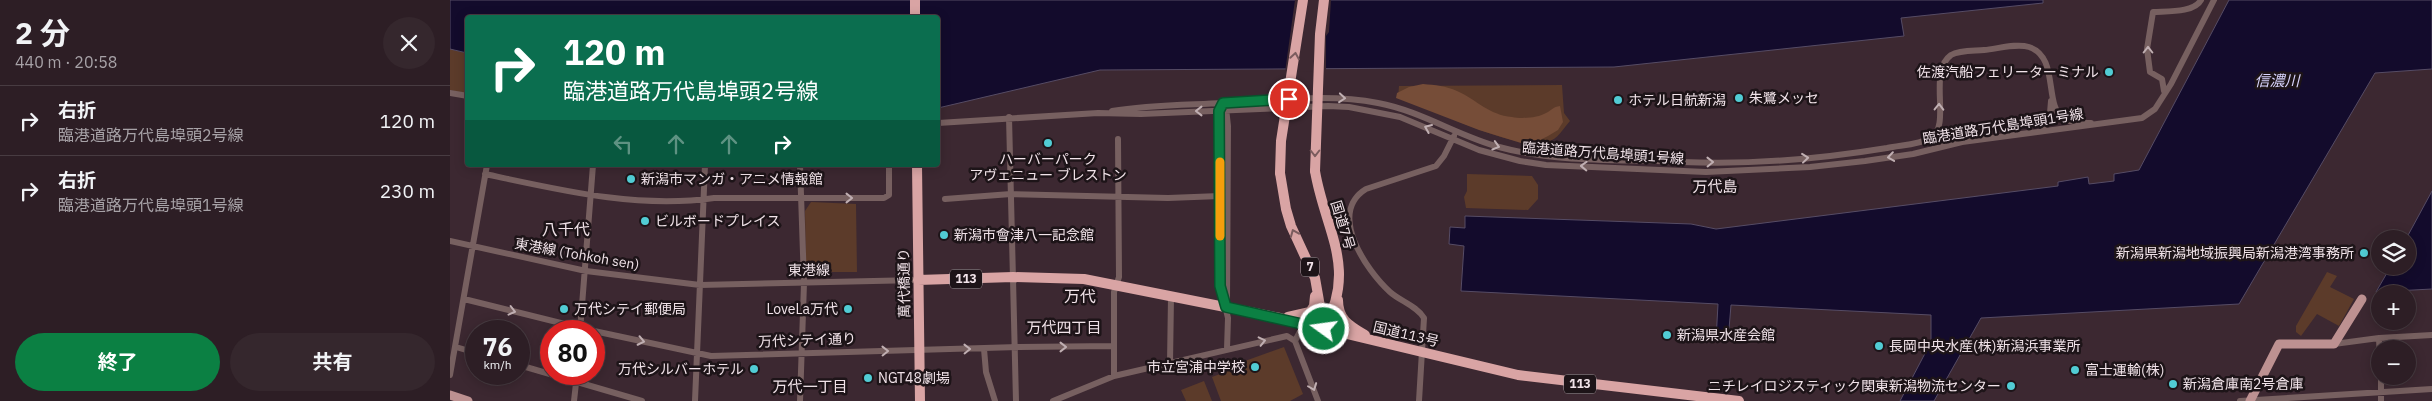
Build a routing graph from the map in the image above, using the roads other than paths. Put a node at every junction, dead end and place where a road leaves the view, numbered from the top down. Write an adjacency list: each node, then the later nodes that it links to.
1 (915, 0): 6 (highway)
2 (1303, 0): 43 (highway, 7, one-way to 2, bridge)
3 (1324, 0): 41 (highway, 国道7号 / 7, one-way to 41, bridge)
4 (2200, 0): 8 (street, one-way to 4)
5 (2214, 0): 8 (street)
6 (915, 15)
7 (2052, 87): 17 (street, 臨港道路万代島埠頭1号線); 19 (street); 20 (street, 臨港道路万代島埠頭1号線, one-way to 7)
8 (2164, 91): 17 (street)
9 (450, 93): 10 (street)
10 (465, 96)
11 (1223, 103): 12 (street); 13 (street); 14 (street, 臨港道路万代島埠頭1号線); 18 (street, 臨港道路万代島埠頭1号線, one-way to 18)
12 (1219, 111): 13 (street, 臨港道路万代島埠頭1号線); 14 (street, 臨港道路万代島埠頭1号線, one-way to 14); 32 (street)
13 (1228, 111): 22 (street, 臨港道路万代島埠頭1号線, one-way to 13); 51 (street)
14 (1098, 113): 15 (street, 臨港道路万代島埠頭1号線)
15 (1009, 117): 16 (street, 臨港道路万代島埠頭1号線); 31 (street)
16 (940, 124)
17 (2095, 124): 19 (street, 臨港道路万代島埠頭1号線)
18 (1457, 131): 20 (street, 臨港道路万代島埠頭1号線, one-way to 20); 22 (street)
19 (2043, 131): 23 (street, 臨港道路万代島埠頭1号線)
20 (1936, 134): 23 (street)
21 (1118, 139): 35 (street)
22 (1453, 139): 23 (street, 臨港道路万代島埠頭1号線, one-way to 22); 71 (street)
23 (1956, 144)
24 (487, 167): 30 (street)
25 (594, 167): 33 (street)
26 (705, 167): 36 (street)
27 (800, 167): 34 (street)
28 (889, 167): 34 (street, one-way to 28)
29 (917, 167): 44 (highway, 萬代橋通り)
30 (485, 174): 33 (street); 39 (street)
31 (1011, 194): 35 (street); 37 (street); 42 (street)
32 (1220, 196): 35 (street); 51 (street)
33 (592, 197): 36 (street); 40 (street)
34 (800, 197): 36 (street); 45 (street)
35 (1118, 198): 47 (street)
36 (704, 199): 46 (street)
37 (945, 199)
38 (450, 241): 39 (street, 東港線 (Tohkoh sen))
39 (473, 247): 40 (street, 東港線 (Tohkoh sen)); 49 (street)
40 (586, 272): 46 (street, 東港線 (Tohkoh sen)); 54 (street)
41 (1340, 277): 56 (highway, 国道7号 / 7); 60 (highway)
42 (1013, 278): 44 (highway, 国道113号 / 113); 47 (highway, 国道113号 / 113); 65 (street)
43 (1315, 278): 52 (highway); 56 (highway, 7)
44 (918, 280): 45 (street, 東港線); 69 (highway, 萬代橋通り)
45 (804, 283): 46 (street, 東港線); 70 (street)
46 (700, 285): 72 (street)
47 (1116, 285): 48 (highway, 国道113号 / 113); 63 (street)
48 (1171, 297): 51 (highway, 国道113号 / 113); 73 (street)
49 (464, 300): 53 (street, 万代シテイ通り, one-way to 53); 64 (street)
50 (2362, 300): 62 (main road)
51 (1226, 307): 52 (highway, 国道113号 / 113); 67 (street)
52 (1280, 318): 55 (highway, 国道113号 / 113)
53 (541, 320)
54 (581, 320)
55 (1304, 324): 56 (highway, 国道113号 / 113); 61 (street)
56 (1324, 329): 60 (highway, 国道113号 / 113)
57 (605, 334): 72 (street, 万代シテイ通り, one-way to 72)
58 (2432, 336): 59 (street)
59 (2379, 338): 62 (street)
60 (1374, 340): 71 (highway, 国道113号 / 113)
61 (1295, 341): 67 (street, one-way to 61); 91 (street, one-way to 91)
62 (2334, 344): 95 (main road)
63 (1114, 346): 65 (street, 万代シテイ通り, one-way to 63); 75 (street)
64 (456, 347): 68 (street); 74 (street)
65 (1014, 348): 66 (street, 万代シテイ通り); 89 (street)
66 (984, 349): 69 (street, 万代シテイ通り, one-way to 66); 88 (street)
67 (1226, 349): 73 (street)
68 (465, 350)
69 (919, 350): 70 (street, 万代シテイ通り, one-way to 69); 87 (highway, 萬代橋通り)
70 (801, 352): 72 (street, 万代シテイ通り); 86 (street)
71 (1423, 352): 92 (street); 93 (highway, 国道113号 / 113)
72 (697, 353): 85 (street)
73 (1170, 362): 75 (street)
74 (450, 375)
75 (1114, 376): 90 (street)
76 (576, 385): 83 (street)
77 (586, 385): 84 (street)
78 (2381, 385): 80 (street)
79 (2432, 389): 80 (street)
80 (2381, 391): 95 (street); 96 (street)
81 (450, 395): 82 (main road)
82 (468, 401)
83 (574, 401)
84 (642, 401)
85 (695, 401)
86 (800, 401)
87 (920, 401)
88 (995, 401)
89 (1016, 401)
90 (1054, 401)
91 (1318, 401)
92 (1419, 401)
93 (1739, 401)
94 (2240, 401): 95 (street)
95 (2251, 401)
96 (2382, 401)

